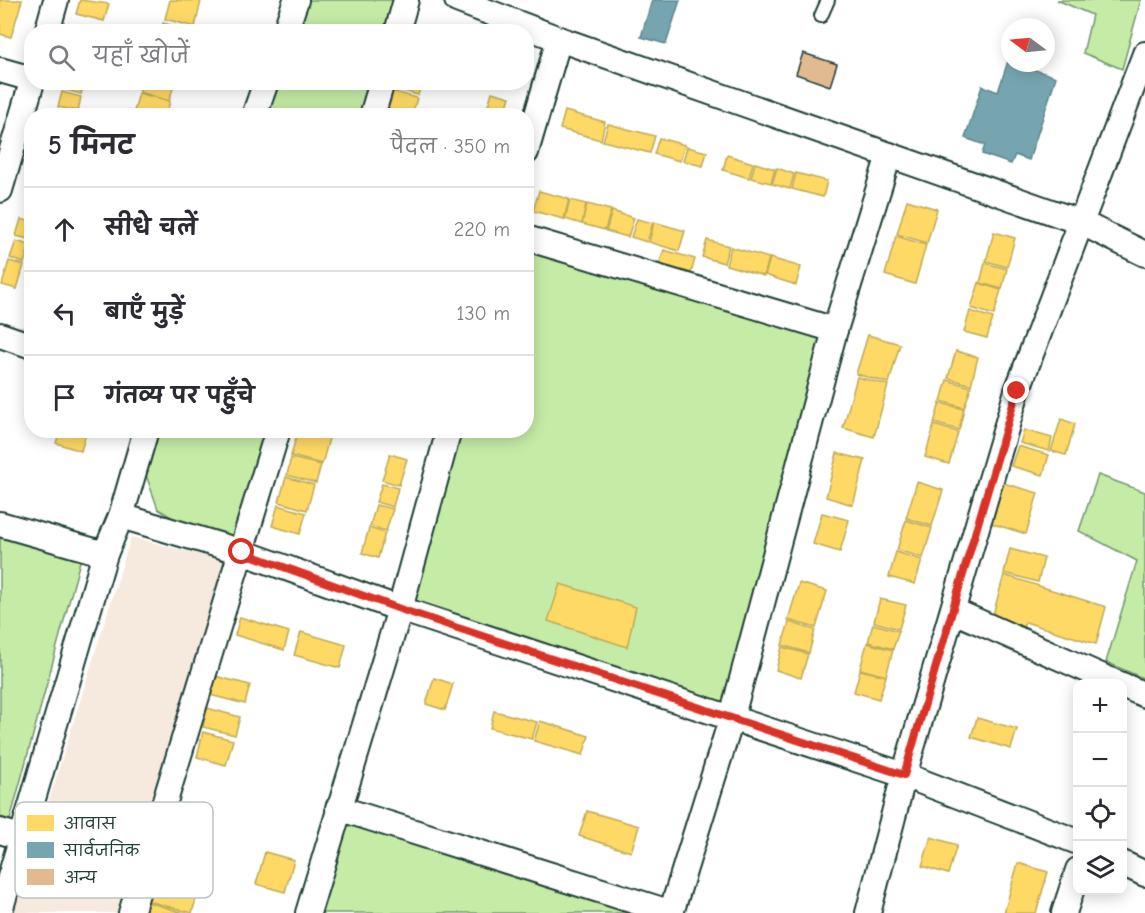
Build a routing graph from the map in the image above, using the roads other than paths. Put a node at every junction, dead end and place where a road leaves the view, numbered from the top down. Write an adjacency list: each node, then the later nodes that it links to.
1 (56, 0): 7 (street)
2 (296, 0): 8 (street)
3 (406, 0): 9 (street)
4 (457, 0): 10 (street)
5 (828, 0): 6 (lane)
6 (821, 16)
7 (49, 24)
8 (288, 24)
9 (399, 24)
10 (520, 24)
11 (534, 29): 12 (street)
12 (559, 39): 23 (street); 24 (street)
13 (1145, 54): 26 (street)
14 (0, 70): 15 (street)
15 (24, 78)
16 (29, 90): 20 (street)
17 (263, 90): 21 (street)
18 (380, 90): 22 (street)
19 (24, 108): 25 (street)
20 (24, 108)
21 (257, 108)
22 (374, 108)
23 (534, 125)
24 (889, 155): 26 (street); 29 (street)
25 (0, 190)
26 (1080, 222): 28 (street); 40 (street)
27 (534, 240): 29 (street)
28 (1145, 254)
29 (835, 330): 44 (street)
30 (0, 335): 31 (street)
31 (24, 343)
32 (144, 438): 35 (street)
33 (276, 438): 37 (street)
34 (447, 438): 39 (street)
35 (121, 516): 37 (street); 38 (street)
36 (0, 524): 38 (street)
37 (242, 552): 39 (street); 47 (street)
38 (105, 554): 46 (street)
39 (400, 609): 44 (street); 48 (street)
40 (954, 611): 41 (street); 45 (street)
41 (1110, 679)
42 (1127, 687): 43 (street)
43 (1145, 695)
44 (731, 720): 45 (street); 59 (street)
45 (904, 775): 51 (street); 60 (street)
46 (21, 802)
47 (165, 802)
48 (338, 808): 58 (street); 59 (street)
49 (15, 819): 50 (street)
50 (10, 834): 56 (street)
51 (1074, 841)
52 (1127, 865): 53 (street)
53 (1145, 874)
54 (1073, 883): 61 (street)
55 (136, 898): 57 (street)
56 (0, 911)
57 (131, 913)
58 (308, 913)
59 (672, 913)
60 (868, 913)
61 (1064, 913)

